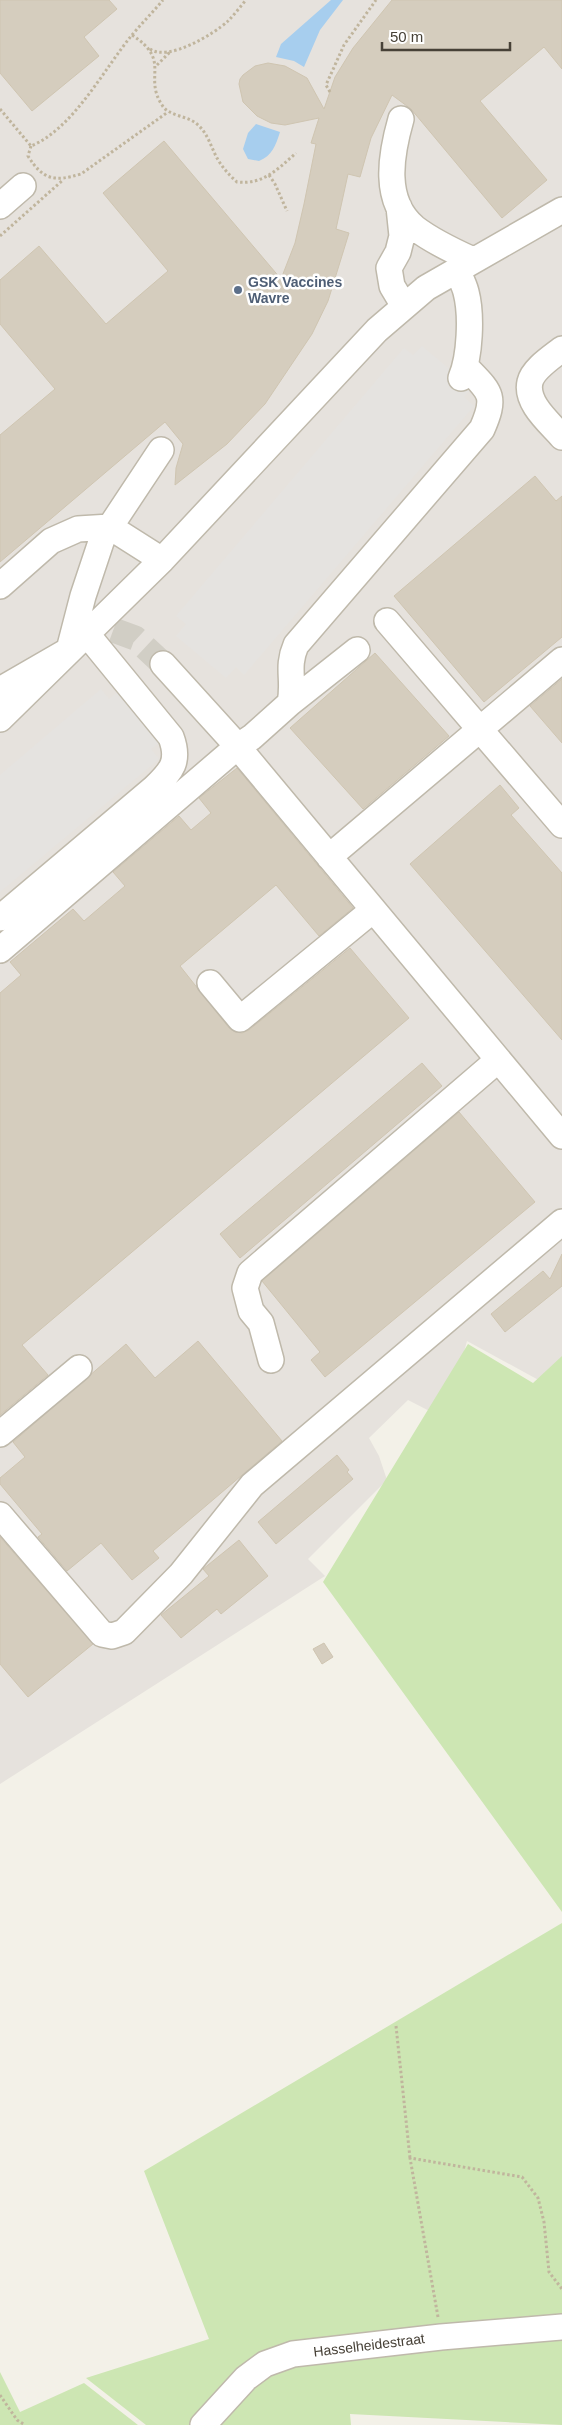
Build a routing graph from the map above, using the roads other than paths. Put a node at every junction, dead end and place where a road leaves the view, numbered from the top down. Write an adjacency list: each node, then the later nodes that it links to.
1 (401, 119): 4 (street)
2 (23, 186): 3 (street)
3 (0, 206)
4 (399, 207): 6 (street); 7 (street)
5 (562, 210): 6 (street)
6 (465, 265): 7 (street); 20 (street)
7 (404, 306): 12 (street)
8 (562, 348): 9 (street)
9 (562, 437)
10 (161, 450): 11 (street)
11 (110, 526): 12 (street); 13 (street); 15 (street)
12 (162, 560): 15 (street)
13 (0, 586)
14 (387, 621): 22 (street)
15 (78, 642): 19 (street); 21 (street); 27 (street)
16 (357, 650): 20 (street)
17 (562, 660): 22 (street)
18 (163, 664): 23 (street)
19 (0, 690)
20 (290, 703): 23 (street)
21 (0, 719)
22 (479, 730): 24 (street); 25 (street)
23 (237, 747): 25 (street); 28 (street)
24 (562, 825)
25 (329, 857): 26 (street)
26 (373, 910): 29 (street); 30 (street)
27 (0, 918)
28 (0, 950)
29 (210, 983)
30 (498, 1060): 31 (street); 33 (street)
31 (558, 1124)
32 (562, 1222): 36 (street)
33 (270, 1360)
34 (79, 1368): 35 (street)
35 (0, 1434)
36 (0, 1515)
37 (562, 2327): 38 (street, Hasselheidestraat)
38 (203, 2425)

